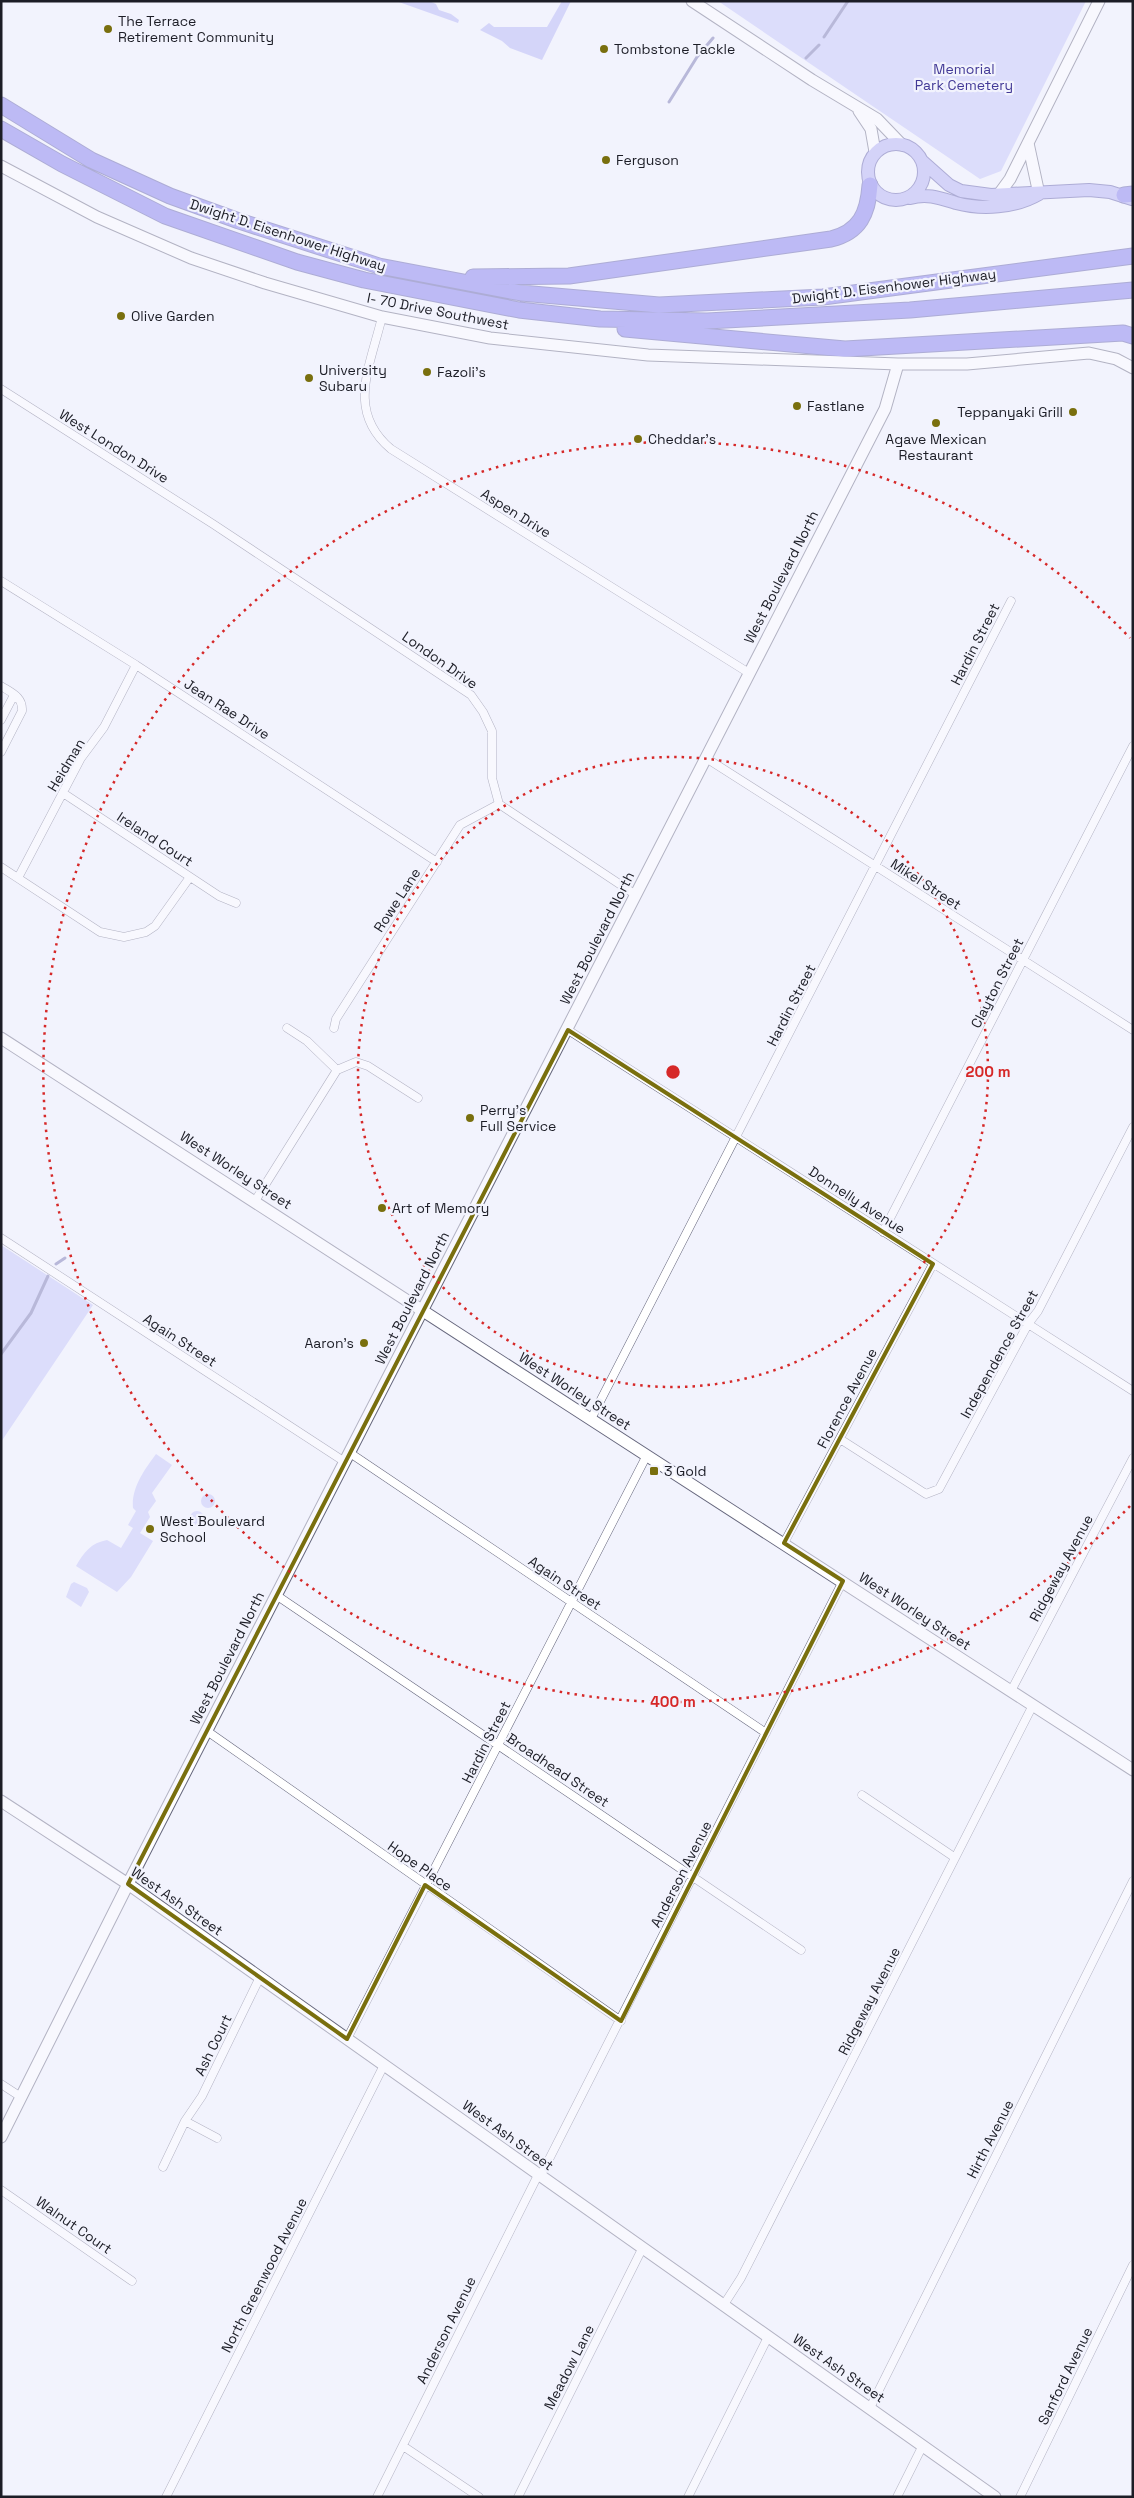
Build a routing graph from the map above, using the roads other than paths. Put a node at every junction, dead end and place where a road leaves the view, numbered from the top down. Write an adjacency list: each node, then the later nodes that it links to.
1 (692, 1): 4 (street)
2 (1099, 1): 6 (street)
3 (1, 105): 17 (highway, Dwight D. Eisenhower Highway)
4 (856, 108): 7 (street); 8 (street)
5 (1, 129): 20 (highway, Dwight D. Eisenhower Highway)
6 (1028, 143): 12 (street); 13 (street)
7 (902, 145): 8 (main road); 9 (main road)
8 (875, 152): 11 (main road)
9 (922, 161): 12 (main road); 15 (main road)
10 (1, 166): 19 (street, I- 70 Drive Southwest)
11 (870, 186): 15 (main road); 17 (highway)
12 (999, 194): 13 (main road)
13 (1039, 194): 14 (main road); 15 (main road)
14 (1130, 196)
15 (909, 198)
16 (1133, 256): 17 (highway, Dwight D. Eisenhower Highway)
17 (440, 278)
18 (1133, 290): 20 (highway, Dwight D. Eisenhower Highway)
19 (382, 318): 22 (street, I- 70 Drive Southwest); 29 (street, Aspen Drive)
20 (600, 319): 21 (highway)
21 (1133, 336)
22 (898, 364): 23 (street, I- 70 Drive Southwest); 29 (street, West Boulevard North)
23 (1133, 368)
24 (1, 389): 25 (street, West London Drive)
25 (213, 524): 37 (street, London Drive)
26 (1, 581): 28 (street, Jean Rae Drive)
27 (1011, 601): 39 (street, Hardin Street)
28 (136, 665): 36 (street, Heidman); 38 (street, Jean Rae Drive)
29 (749, 673): 35 (street, West Boulevard North)
30 (1, 686): 31 (street)
31 (14, 695): 32 (street); 34 (street)
32 (1, 720)
33 (1133, 746): 45 (street, Clayton Street)
34 (1, 752)
35 (706, 758): 39 (street, Mikel Street); 43 (street, West Boulevard North)
36 (63, 793): 41 (street, Ireland Court); 42 (street, Heidman)
37 (499, 804): 38 (street, Rowe Lane); 43 (street)
38 (436, 862): 47 (street, Rowe Lane)
39 (876, 866): 45 (street, Mikel Street); 54 (street, Hardin Street)
40 (1, 867): 42 (street)
41 (190, 877): 42 (street); 44 (street, Ireland Court)
42 (18, 878)
43 (636, 895): 48 (street, West Boulevard North)
44 (236, 903)
45 (1023, 961): 49 (street, Mikel Street); 56 (street, Clayton Street)
46 (287, 1028): 51 (street)
47 (334, 1028)
48 (568, 1030): 54 (street, Donnelly Avenue); 59 (street, West Boulevard North)
49 (1133, 1030)
50 (1, 1038): 55 (street, West Worley Street)
51 (337, 1070): 52 (street); 55 (street)
52 (418, 1098)
53 (1133, 1127): 60 (street, Independence Street)
54 (737, 1137): 56 (street, Donnelly Avenue); 62 (street, Hardin Street)
55 (255, 1201): 59 (street, West Worley Street)
56 (883, 1232): 58 (street, Donnelly Avenue)
57 (1, 1238): 65 (street, Again Street)
58 (933, 1264): 60 (street, Donnelly Avenue); 63 (street, Florence Avenue)
59 (423, 1311): 62 (street, West Worley Street); 65 (street, West Boulevard North)
60 (1028, 1324): 61 (street, Donnelly Avenue); 63 (street, Independence Street)
61 (1133, 1391)
62 (591, 1419): 64 (street, West Worley Street)
63 (840, 1439): 67 (street, Florence Avenue)
64 (647, 1455): 67 (street, West Worley Street); 70 (street, Hardin Street)
65 (348, 1457): 69 (street, West Boulevard North); 70 (street, Again Street)
66 (1133, 1458): 71 (street, Ridgeway Avenue)
67 (784, 1543): 68 (street, West Worley Street)
68 (843, 1582): 71 (street, West Worley Street); 74 (street, Anderson Avenue)
69 (276, 1595): 73 (street, West Boulevard North); 75 (street, Broadhead Street)
70 (571, 1602): 74 (street, Again Street); 75 (street, Hardin Street)
71 (1011, 1690): 72 (street, West Worley Street)
72 (1033, 1705): 76 (street, West Worley Street); 79 (street, Ridgeway Avenue)
73 (207, 1731): 82 (street, West Boulevard North); 83 (street, Hope Place)
74 (766, 1733): 80 (street, Anderson Avenue)
75 (498, 1744): 80 (street, Broadhead Street); 83 (street, Hardin Street)
76 (1133, 1770)
77 (862, 1795): 79 (street)
78 (1, 1801): 82 (street, West Ash Street)
79 (954, 1857): 100 (street, Ridgeway Avenue)
80 (694, 1875): 84 (street, Broadhead Street); 86 (street, Anderson Avenue)
81 (1133, 1881): 102 (street, Hirth Avenue)
82 (128, 1884): 85 (street, West Ash Street); 90 (street, West Boulevard North)
83 (425, 1885): 86 (street, Hope Place); 87 (street, Hardin Street)
84 (801, 1950)
85 (260, 1977): 87 (street, West Ash Street); 91 (street, Ash Court)
86 (621, 2021): 95 (street, Anderson Avenue)
87 (347, 2039): 88 (street, West Ash Street)
88 (384, 2065): 95 (street, West Ash Street); 105 (street, North Greenwood Avenue)
89 (1, 2084): 90 (street)
90 (21, 2097): 92 (street, West Boulevard North)
91 (185, 2121): 93 (street); 94 (street, Ash Court)
92 (1, 2137)
93 (217, 2138)
94 (163, 2166)
95 (539, 2176): 97 (street, West Ash Street); 104 (street, Anderson Avenue)
96 (1, 2190): 99 (street, Walnut Court)
97 (642, 2249): 100 (street, West Ash Street); 108 (street, Meadow Lane)
98 (1133, 2266): 112 (street, Sanford Avenue)
99 (132, 2281)
100 (723, 2306): 101 (street, West Ash Street)
101 (768, 2337): 102 (street, West Ash Street); 109 (street)
102 (870, 2408): 103 (street, West Ash Street)
103 (923, 2445): 110 (street); 111 (street, West Ash Street)
104 (403, 2446): 106 (street, Anderson Avenue); 107 (street)
105 (166, 2497)
106 (377, 2497)
107 (479, 2497)
108 (518, 2497)
109 (688, 2497)
110 (897, 2497)
111 (995, 2497)
112 (1020, 2497)

